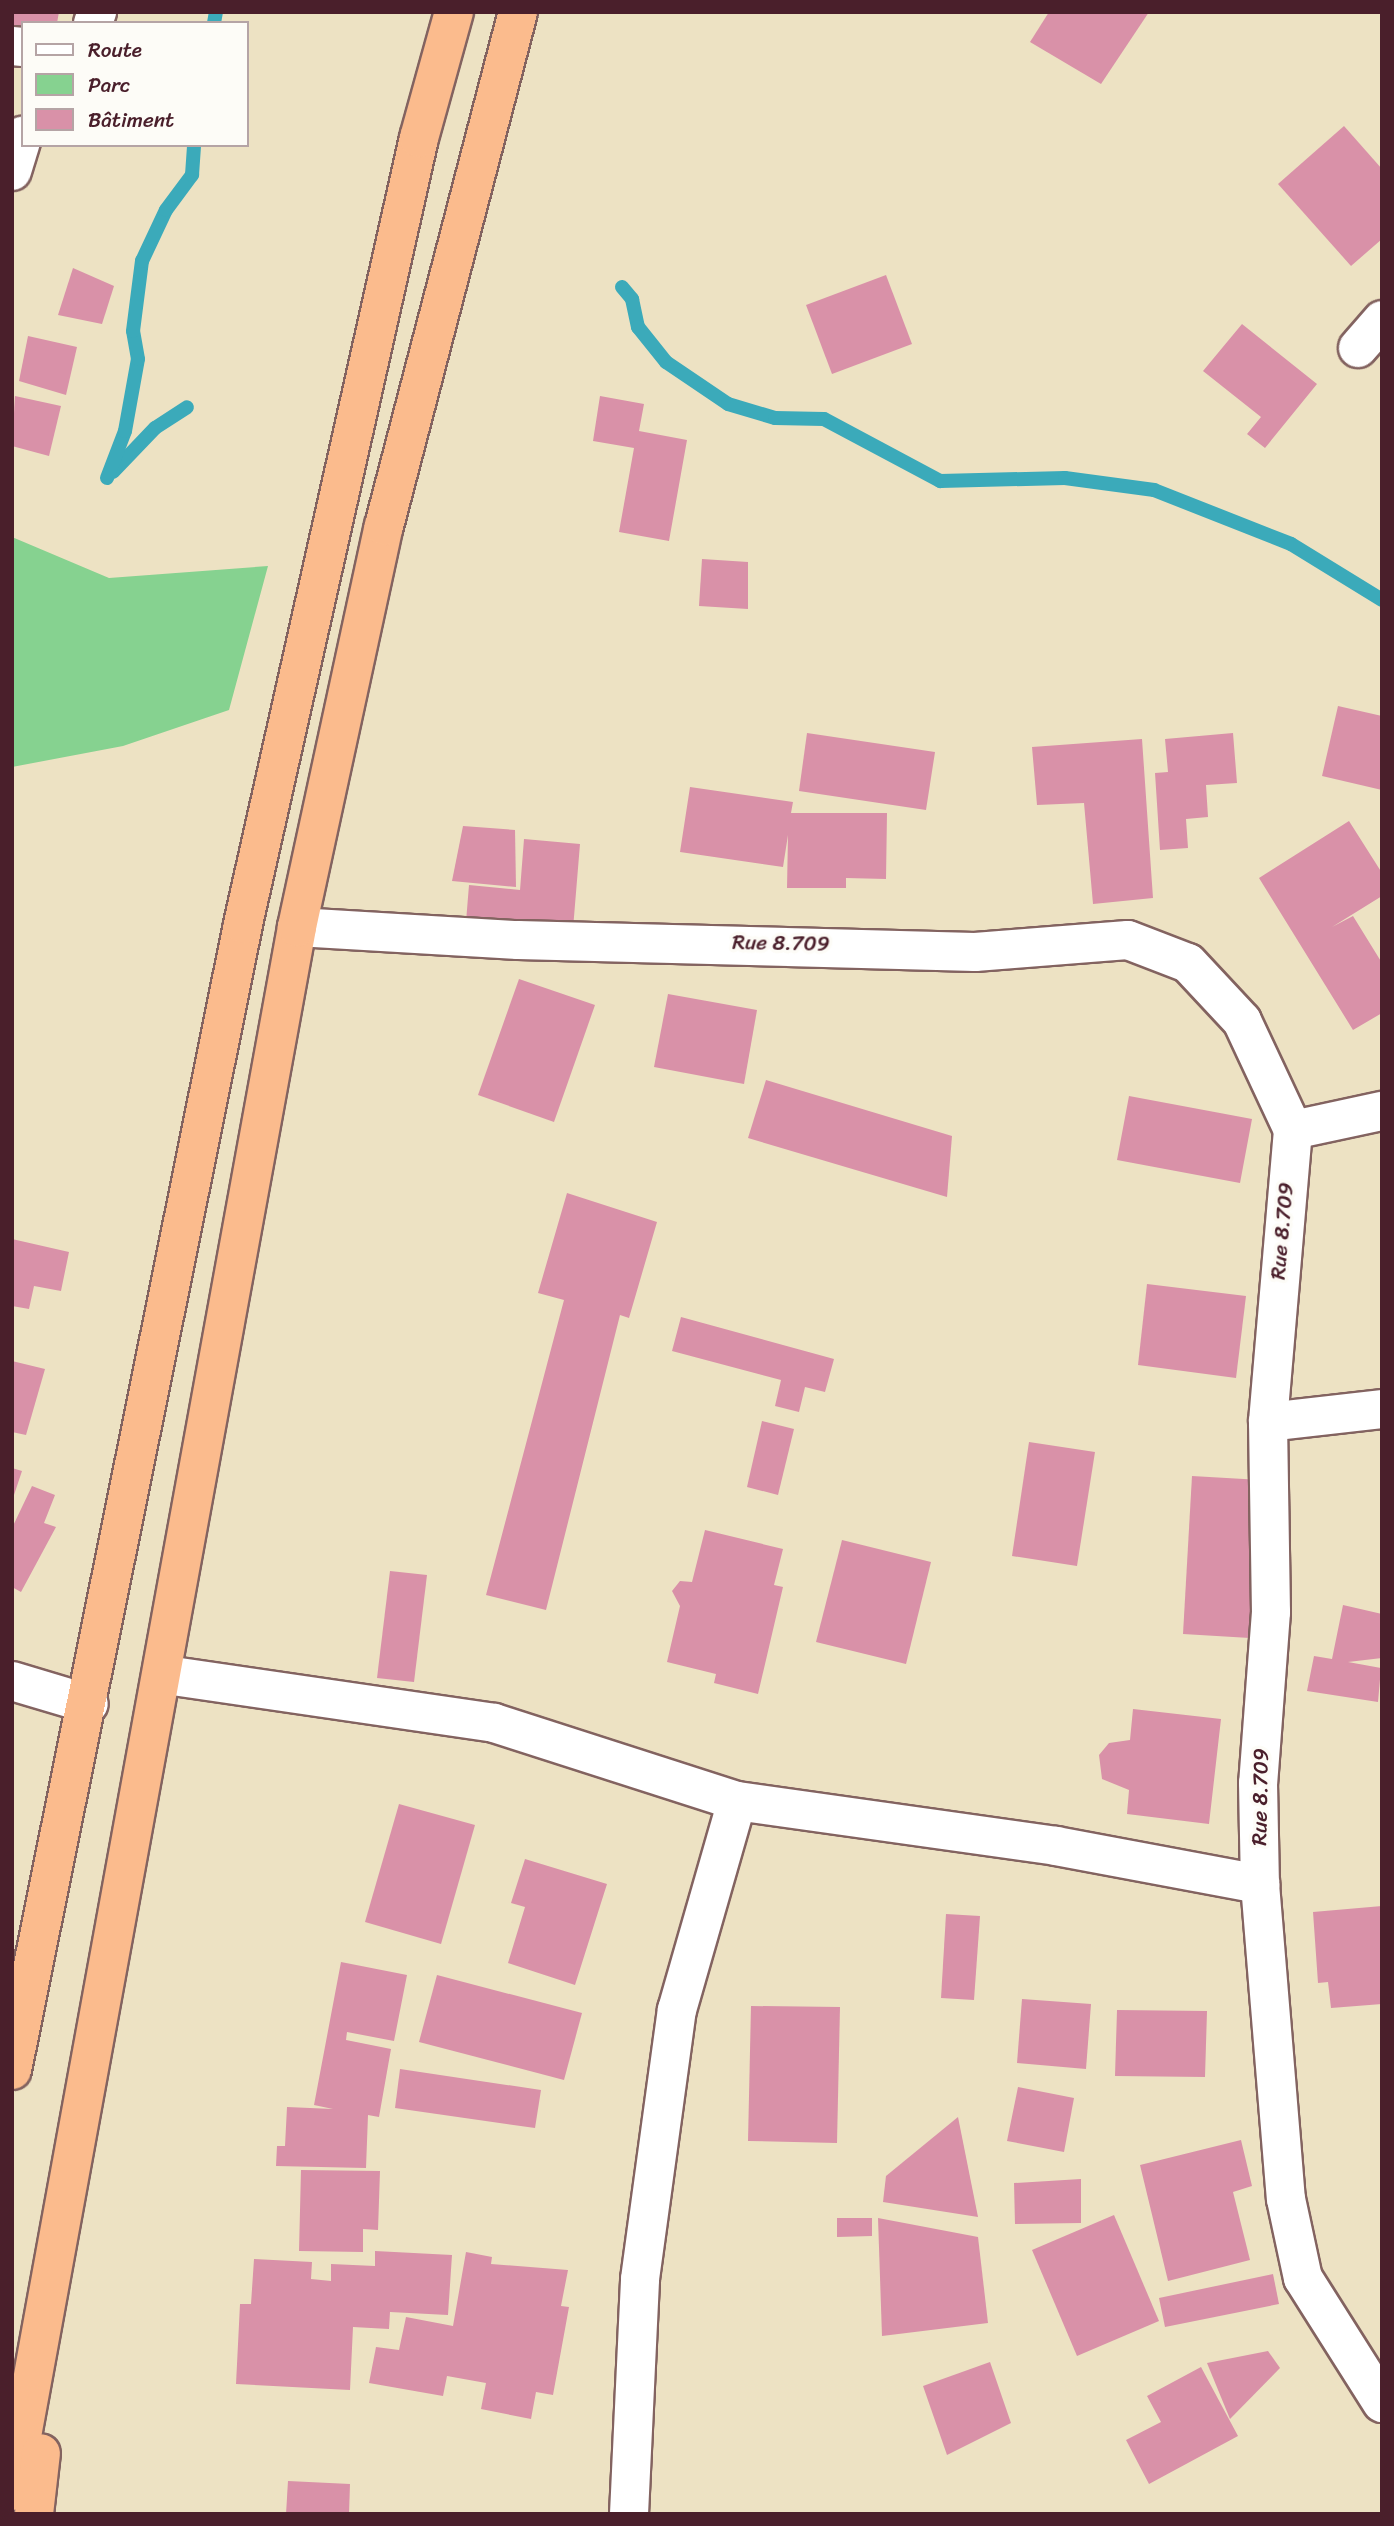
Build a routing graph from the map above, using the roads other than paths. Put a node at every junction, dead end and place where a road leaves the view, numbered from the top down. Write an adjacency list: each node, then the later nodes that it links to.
1 (454, 12): 12 (highway)
2 (518, 12): 5 (highway)
3 (21, 142): 4 (street)
4 (12, 171)
5 (297, 926): 7 (street, Rue 8.709); 10 (highway)
6 (1382, 1111): 7 (street)
7 (1293, 1129): 9 (street, Rue 8.709)
8 (1382, 1409): 9 (street)
9 (1268, 1422): 14 (street, Rue 8.709)
10 (166, 1675): 13 (street); 16 (highway)
11 (12, 1681): 12 (street)
12 (89, 1704): 15 (highway)
13 (737, 1801): 14 (street); 20 (street)
14 (1260, 1884): 17 (street, Rue 8.709)
15 (12, 2070)
16 (69, 2205): 18 (highway); 19 (highway)
17 (1382, 2403)
18 (12, 2491)
19 (34, 2514)
20 (629, 2514)

